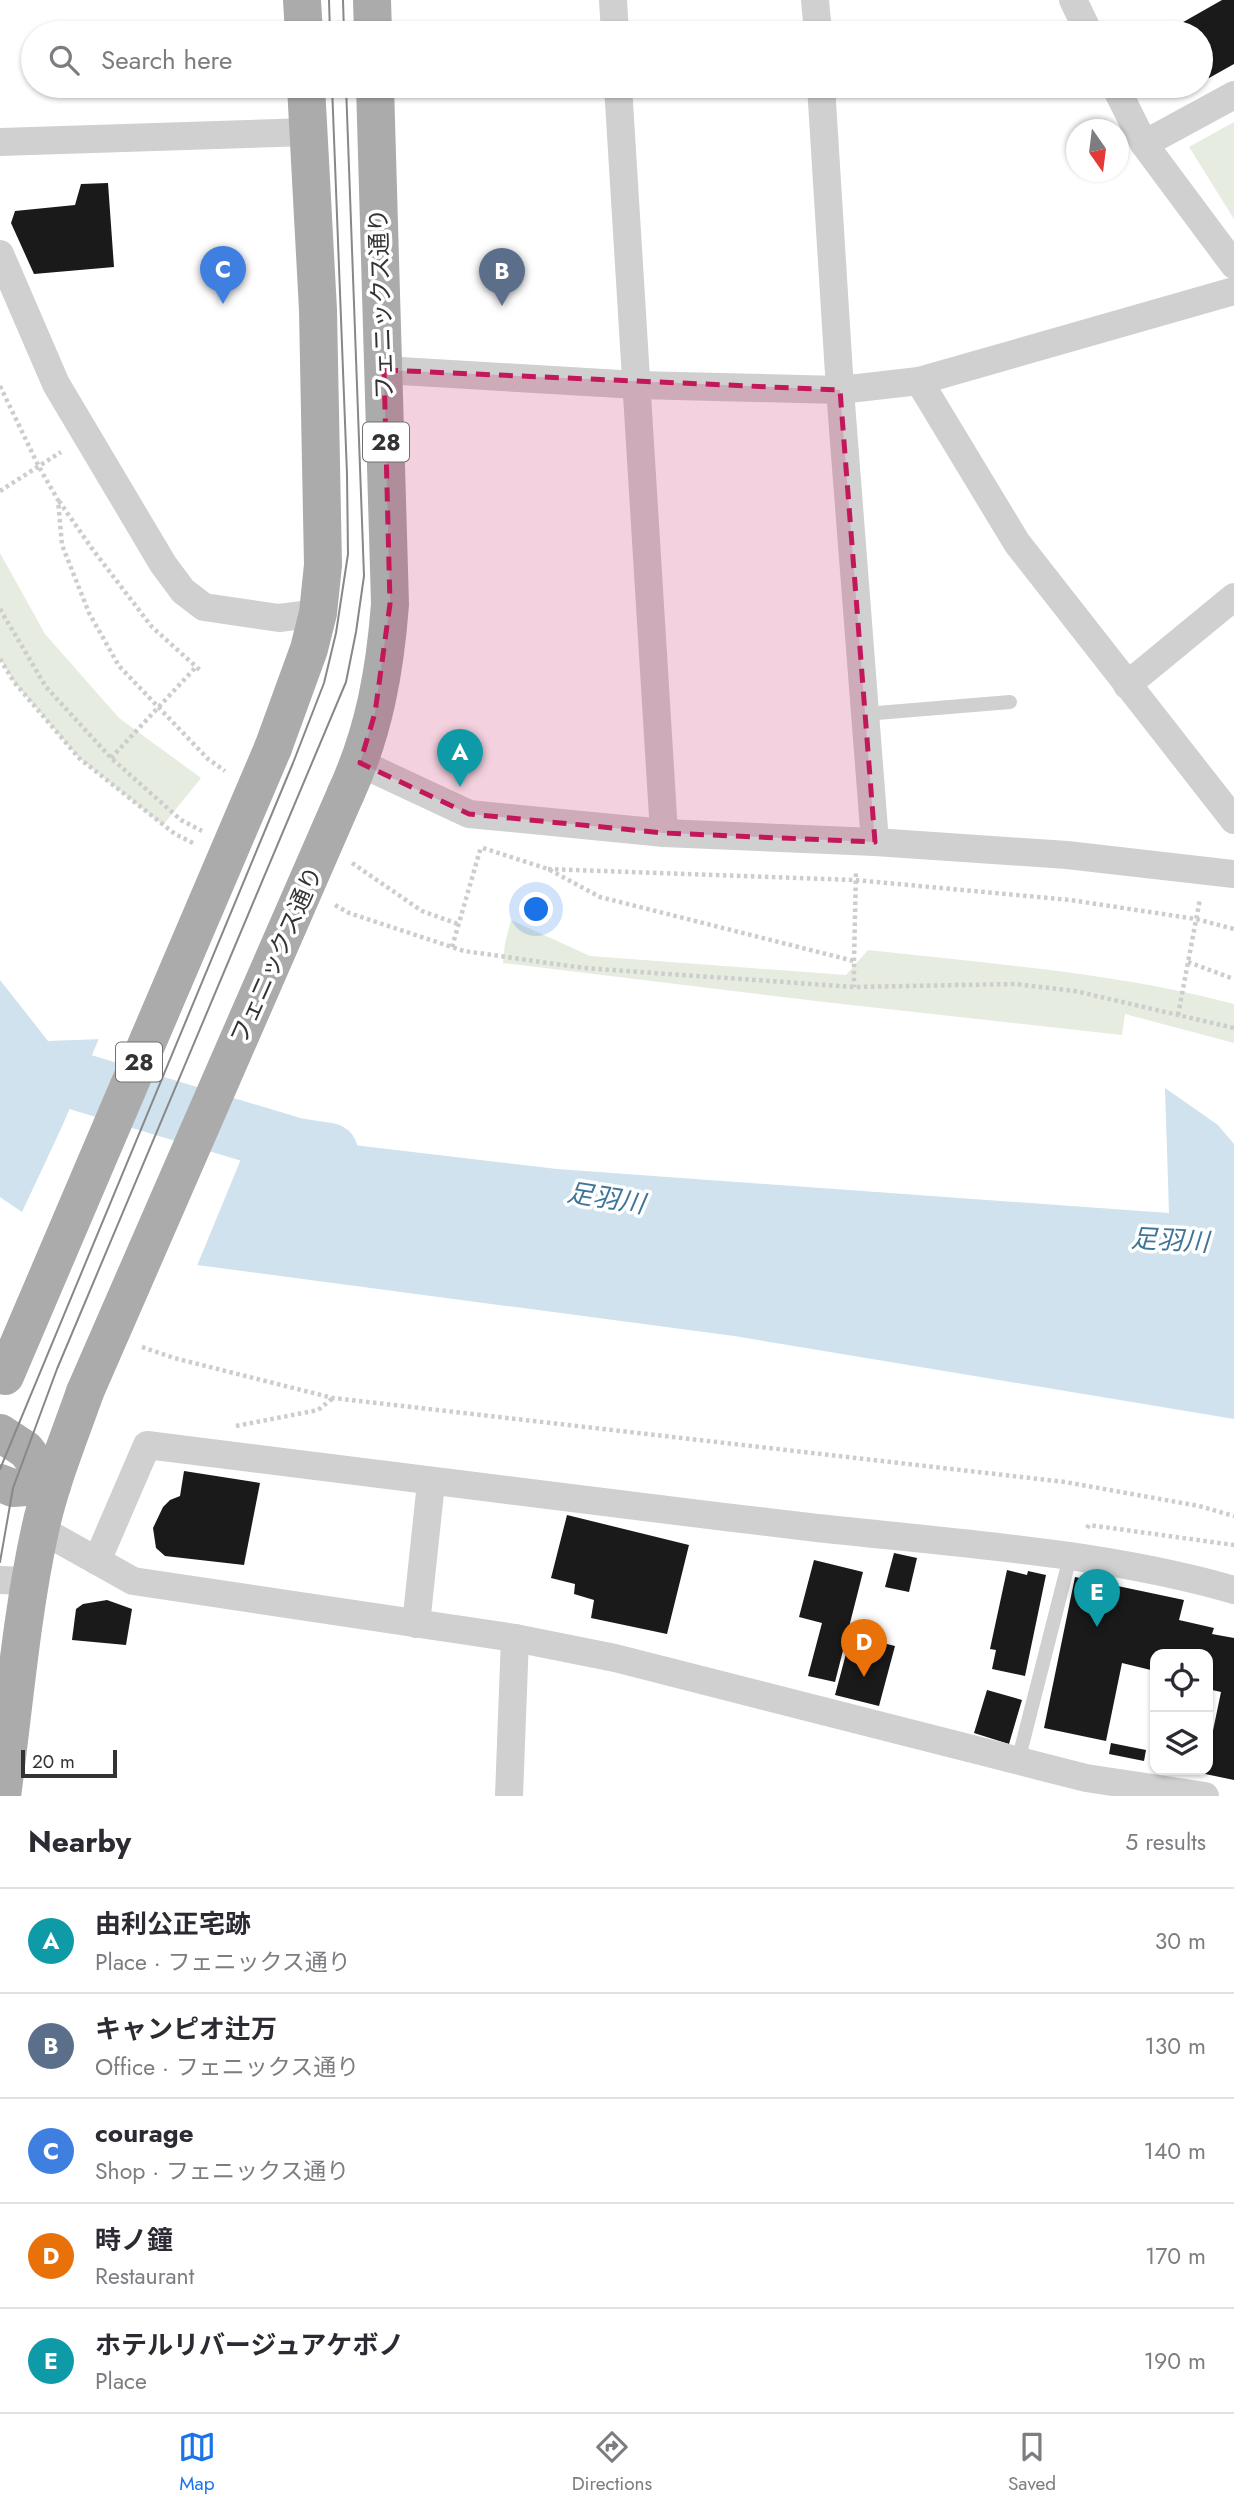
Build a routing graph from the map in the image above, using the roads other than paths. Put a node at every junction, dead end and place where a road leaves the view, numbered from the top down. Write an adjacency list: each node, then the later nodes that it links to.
1 (302, 0): 6 (main road)
2 (372, 0): 7 (main road)
3 (613, 0): 8 (street)
4 (816, 0): 9 (street)
5 (1073, 0): 10 (street)
6 (303, 21)
7 (373, 21)
8 (614, 21)
9 (817, 21)
10 (1083, 21)
11 (1234, 95): 19 (street)
12 (307, 98): 17 (main road, 28)
13 (375, 98): 23 (main road, フェニックス通り / 28)
14 (619, 98): 25 (street)
15 (822, 98): 26 (street)
16 (1121, 98): 19 (street)
17 (309, 132): 18 (street); 28 (main road, 28)
18 (0, 142)
19 (1144, 144): 21 (street)
20 (0, 254): 28 (street)
21 (1234, 265)
22 (1234, 291): 24 (street)
23 (384, 370): 25 (street); 32 (main road, フェニックス通り / 28)
24 (919, 381): 26 (street); 29 (street)
25 (637, 385): 26 (street); 34 (street)
26 (840, 390): 31 (street)
27 (1234, 597): 29 (street)
28 (318, 613): 37 (main road, 28, bridge)
29 (1127, 685): 33 (street)
30 (1010, 702): 31 (lane)
31 (865, 714): 35 (street)
32 (353, 778): 34 (street); 41 (main road, フェニックス通り / 28, bridge)
33 (1234, 820)
34 (664, 833): 35 (street)
35 (867, 841): 36 (street)
36 (1234, 874)
37 (3, 1383)
38 (0, 1433): 41 (main road)
39 (0, 1483): 41 (main road)
40 (431, 1483): 43 (street); 44 (street); 47 (street)
41 (52, 1485): 42 (main road, フェニックス通り)
42 (40, 1529): 44 (street); 45 (main road, フェニックス通り)
43 (1076, 1545): 46 (street); 49 (lane)
44 (97, 1562): 47 (street)
45 (15, 1581): 51 (main road, フェニックス通り)
46 (1234, 1590)
47 (415, 1624): 48 (street)
48 (515, 1639): 49 (street); 52 (street)
49 (1018, 1761): 50 (street)
50 (1086, 1787): 53 (street)
51 (2, 1796)
52 (509, 1796)
53 (1206, 1796)

